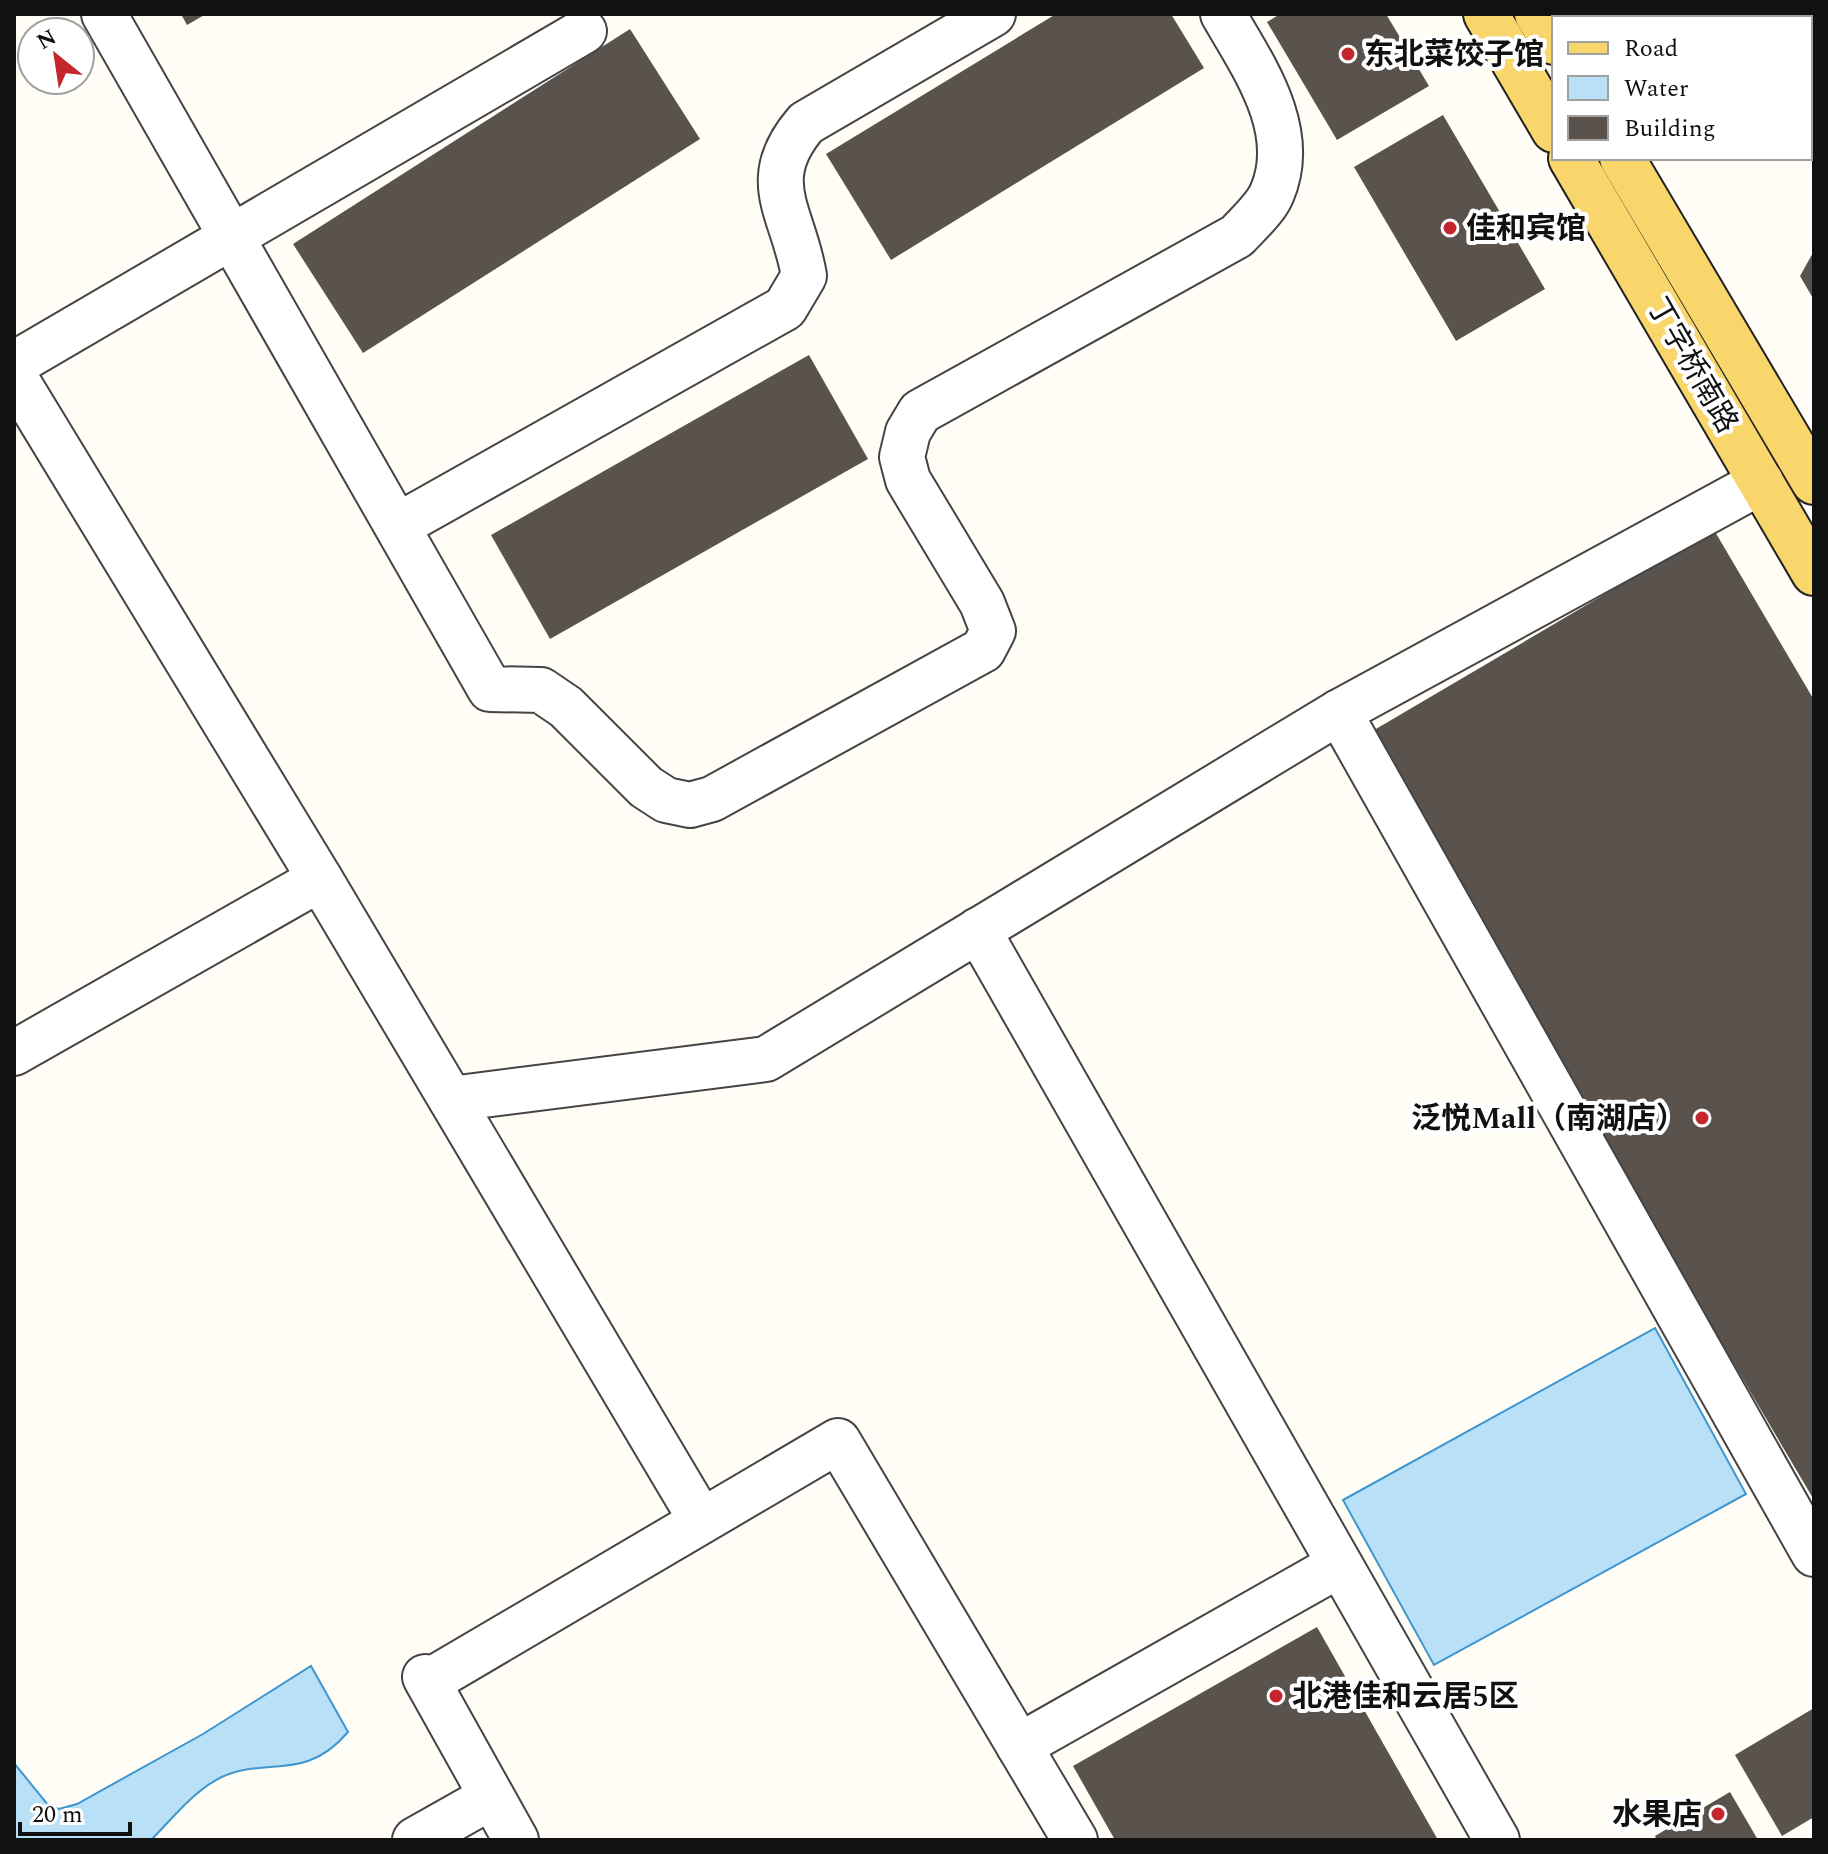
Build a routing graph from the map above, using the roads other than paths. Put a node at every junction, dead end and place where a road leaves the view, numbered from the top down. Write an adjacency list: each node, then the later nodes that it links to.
1 (104, 14): 11 (street)
2 (993, 14): 16 (street)
3 (1223, 14): 16 (street)
4 (1486, 14): 8 (main road)
5 (1537, 14): 7 (main road)
6 (584, 31): 11 (street)
7 (1552, 39)
8 (1552, 127)
9 (1572, 160): 14 (main road, 丁字桥南路)
10 (1623, 160): 15 (main road, 丁字桥南路)
11 (232, 236): 12 (street); 16 (street)
12 (14, 364)
13 (14, 376): 19 (street)
14 (1761, 482): 17 (main road, 丁字桥南路); 18 (street)
15 (1814, 482)
16 (399, 525)
17 (1814, 573)
18 (1339, 712): 20 (street); 24 (street)
19 (320, 879): 21 (street); 22 (street)
20 (978, 930): 22 (street); 25 (street)
21 (14, 1053)
22 (451, 1099): 23 (street)
23 (701, 1520): 26 (street); 27 (street)
24 (1814, 1554)
25 (1339, 1565): 26 (street); 31 (street)
26 (1019, 1746): 30 (street)
27 (491, 1797): 28 (street); 29 (street)
28 (415, 1840)
29 (516, 1840)
30 (1075, 1840)
31 (1497, 1840)

